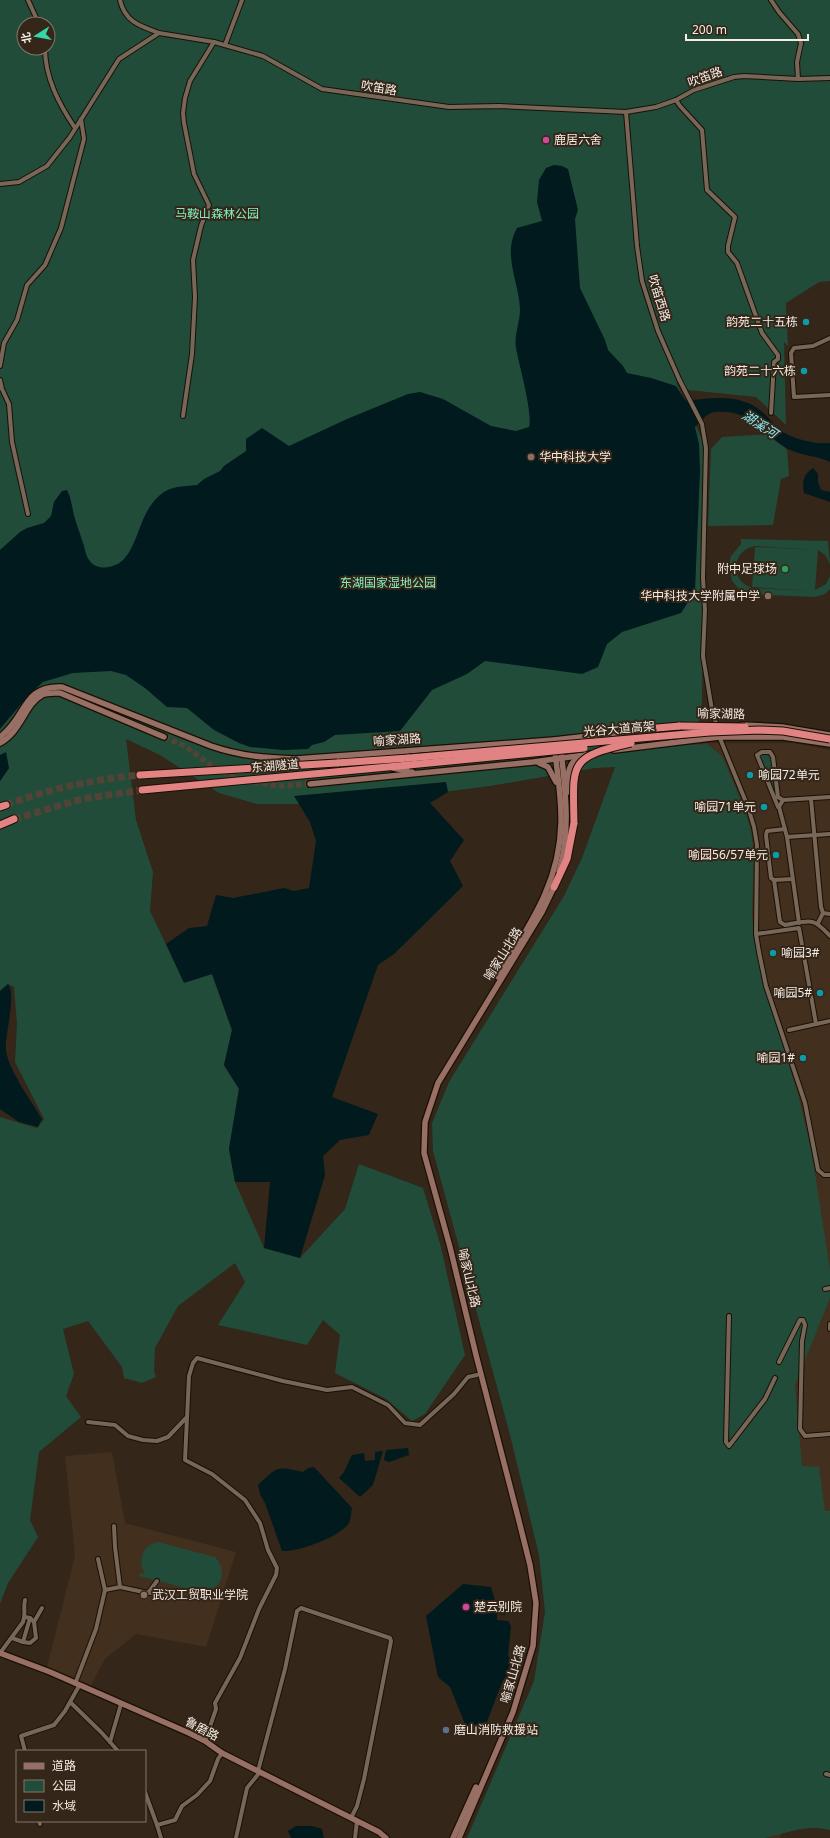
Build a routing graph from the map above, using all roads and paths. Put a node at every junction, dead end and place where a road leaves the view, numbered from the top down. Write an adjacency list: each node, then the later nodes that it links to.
1 (28, 0): 5 (street)
2 (120, 0): 6 (street, 吹笛路)
3 (242, 0): 8 (street)
4 (771, 0): 11 (street)
5 (35, 16)
6 (159, 33): 7 (street, 吹笛路); 14 (street)
7 (214, 42): 8 (street, 吹笛路); 22 (street)
8 (225, 45): 13 (street, 吹笛路)
9 (45, 56): 15 (street)
10 (830, 78): 11 (street, 吹笛路)
11 (798, 79): 12 (street, 吹笛路)
12 (676, 100): 13 (street, 吹笛路); 21 (street)
13 (626, 112): 24 (street, 吹笛西路)
14 (81, 119): 15 (street); 18 (street)
15 (75, 128): 16 (street)
16 (0, 184)
17 (830, 338): 20 (street)
18 (0, 366)
19 (0, 380): 23 (street)
20 (830, 395)
21 (771, 413)
22 (183, 416)
23 (28, 514)
24 (716, 724): 25 (main road, 喻家湖路); 27 (main road, 喻家湖路); 30 (street, 吹笛西路)
25 (657, 728): 26 (highway, bridge); 31 (main road, 喻家湖路)
26 (759, 730): 32 (highway, 光谷大道高架, bridge); 40 (highway, 光谷大道高架, bridge)
27 (830, 735)
28 (0, 737): 36 (main road, 喻家湖路)
29 (164, 737): 33 (main road)
30 (719, 737): 35 (main road, 喻家湖路); 37 (main road, 喻家湖路); 65 (street, 吹笛西路)
31 (557, 740): 36 (main road, 喻家湖路); 38 (main road, 喻家山北路)
32 (830, 740): 34 (highway, 光谷大道高架, bridge)
33 (0, 743)
34 (631, 743): 40 (highway, 光谷大道高架, bridge); 60 (highway, bridge)
35 (830, 744)
36 (409, 750): 39 (main road)
37 (586, 755): 38 (main road, 喻家湖路); 51 (main road)
38 (559, 759): 41 (main road, 喻家湖路); 51 (main road, 喻家山北路)
39 (377, 760): 40 (highway, 东湖隧道); 44 (highway, 东湖隧道, bridge)
40 (409, 762): 42 (highway, 东湖隧道)
41 (533, 762): 43 (main road, 喻家湖路); 51 (main road)
42 (389, 767): 43 (main road); 46 (highway, 东湖隧道)
43 (418, 774): 45 (main road, 喻家湖路)
44 (140, 775)
45 (310, 784)
46 (142, 790)
47 (830, 797): 48 (street)
48 (810, 799): 49 (street); 56 (street)
49 (782, 800): 50 (street); 50 (street)
50 (779, 807): 54 (street)
51 (564, 810): 60 (main road, 喻家山北路); 77 (main road, 喻家山北路)
52 (14, 819): 53 (highway)
53 (0, 825)
54 (784, 829): 57 (street); 59 (street)
55 (830, 834): 56 (street)
56 (814, 836): 57 (street); 61 (street)
57 (787, 837): 58 (street)
58 (792, 878): 59 (street); 63 (street)
59 (774, 880): 63 (street)
60 (554, 887): 114 (main road, 喻家山北路)
61 (823, 913): 62 (street); 64 (street)
62 (830, 914)
63 (799, 923): 64 (street)
64 (818, 923): 66 (street)
65 (756, 934): 68 (street); 70 (street, 吹笛西路)
66 (830, 936)
67 (830, 1021): 68 (street)
68 (816, 1024): 69 (street)
69 (789, 1030)
70 (830, 1175)
71 (830, 1288): 72 (street)
72 (825, 1289)
73 (729, 1316): 78 (street)
74 (830, 1324): 75 (street)
75 (830, 1329)
76 (779, 1362): 81 (street)
77 (477, 1375): 79 (street); 113 (main road, 喻家山北路)
78 (775, 1378)
79 (186, 1418): 80 (street); 99 (street)
80 (88, 1422)
81 (830, 1434)
82 (114, 1526): 85 (street)
83 (98, 1559): 86 (street)
84 (157, 1581): 87 (street)
85 (120, 1587): 86 (street); 87 (street)
86 (105, 1590): 96 (street)
87 (148, 1593): 88 (street)
88 (170, 1597)
89 (25, 1600): 91 (street)
90 (42, 1608): 92 (street)
91 (25, 1617): 92 (street); 93 (street)
92 (32, 1620): 94 (street); 94 (street)
93 (12, 1638): 94 (street); 95 (street)
94 (23, 1642)
95 (0, 1653): 96 (main road, 鲁磨路)
96 (77, 1685): 97 (street); 98 (main road, 鲁磨路)
97 (70, 1702): 100 (street); 101 (street)
98 (121, 1704): 99 (main road, 鲁磨路); 100 (street)
99 (205, 1741): 103 (main road, 鲁磨路)
100 (110, 1742): 102 (street)
101 (25, 1750)
102 (117, 1750)
103 (222, 1753): 104 (main road, 鲁磨路); 108 (street)
104 (259, 1772): 106 (main road, 鲁磨路); 106 (street); 110 (street)
105 (146, 1795): 108 (street)
106 (351, 1818): 107 (main road, 鲁磨路)
107 (357, 1821): 111 (street); 112 (main road, 鲁磨路)
108 (157, 1825): 109 (street)
109 (160, 1838)
110 (236, 1838)
111 (355, 1838)
112 (386, 1838)
113 (453, 1838)
114 (459, 1838)

